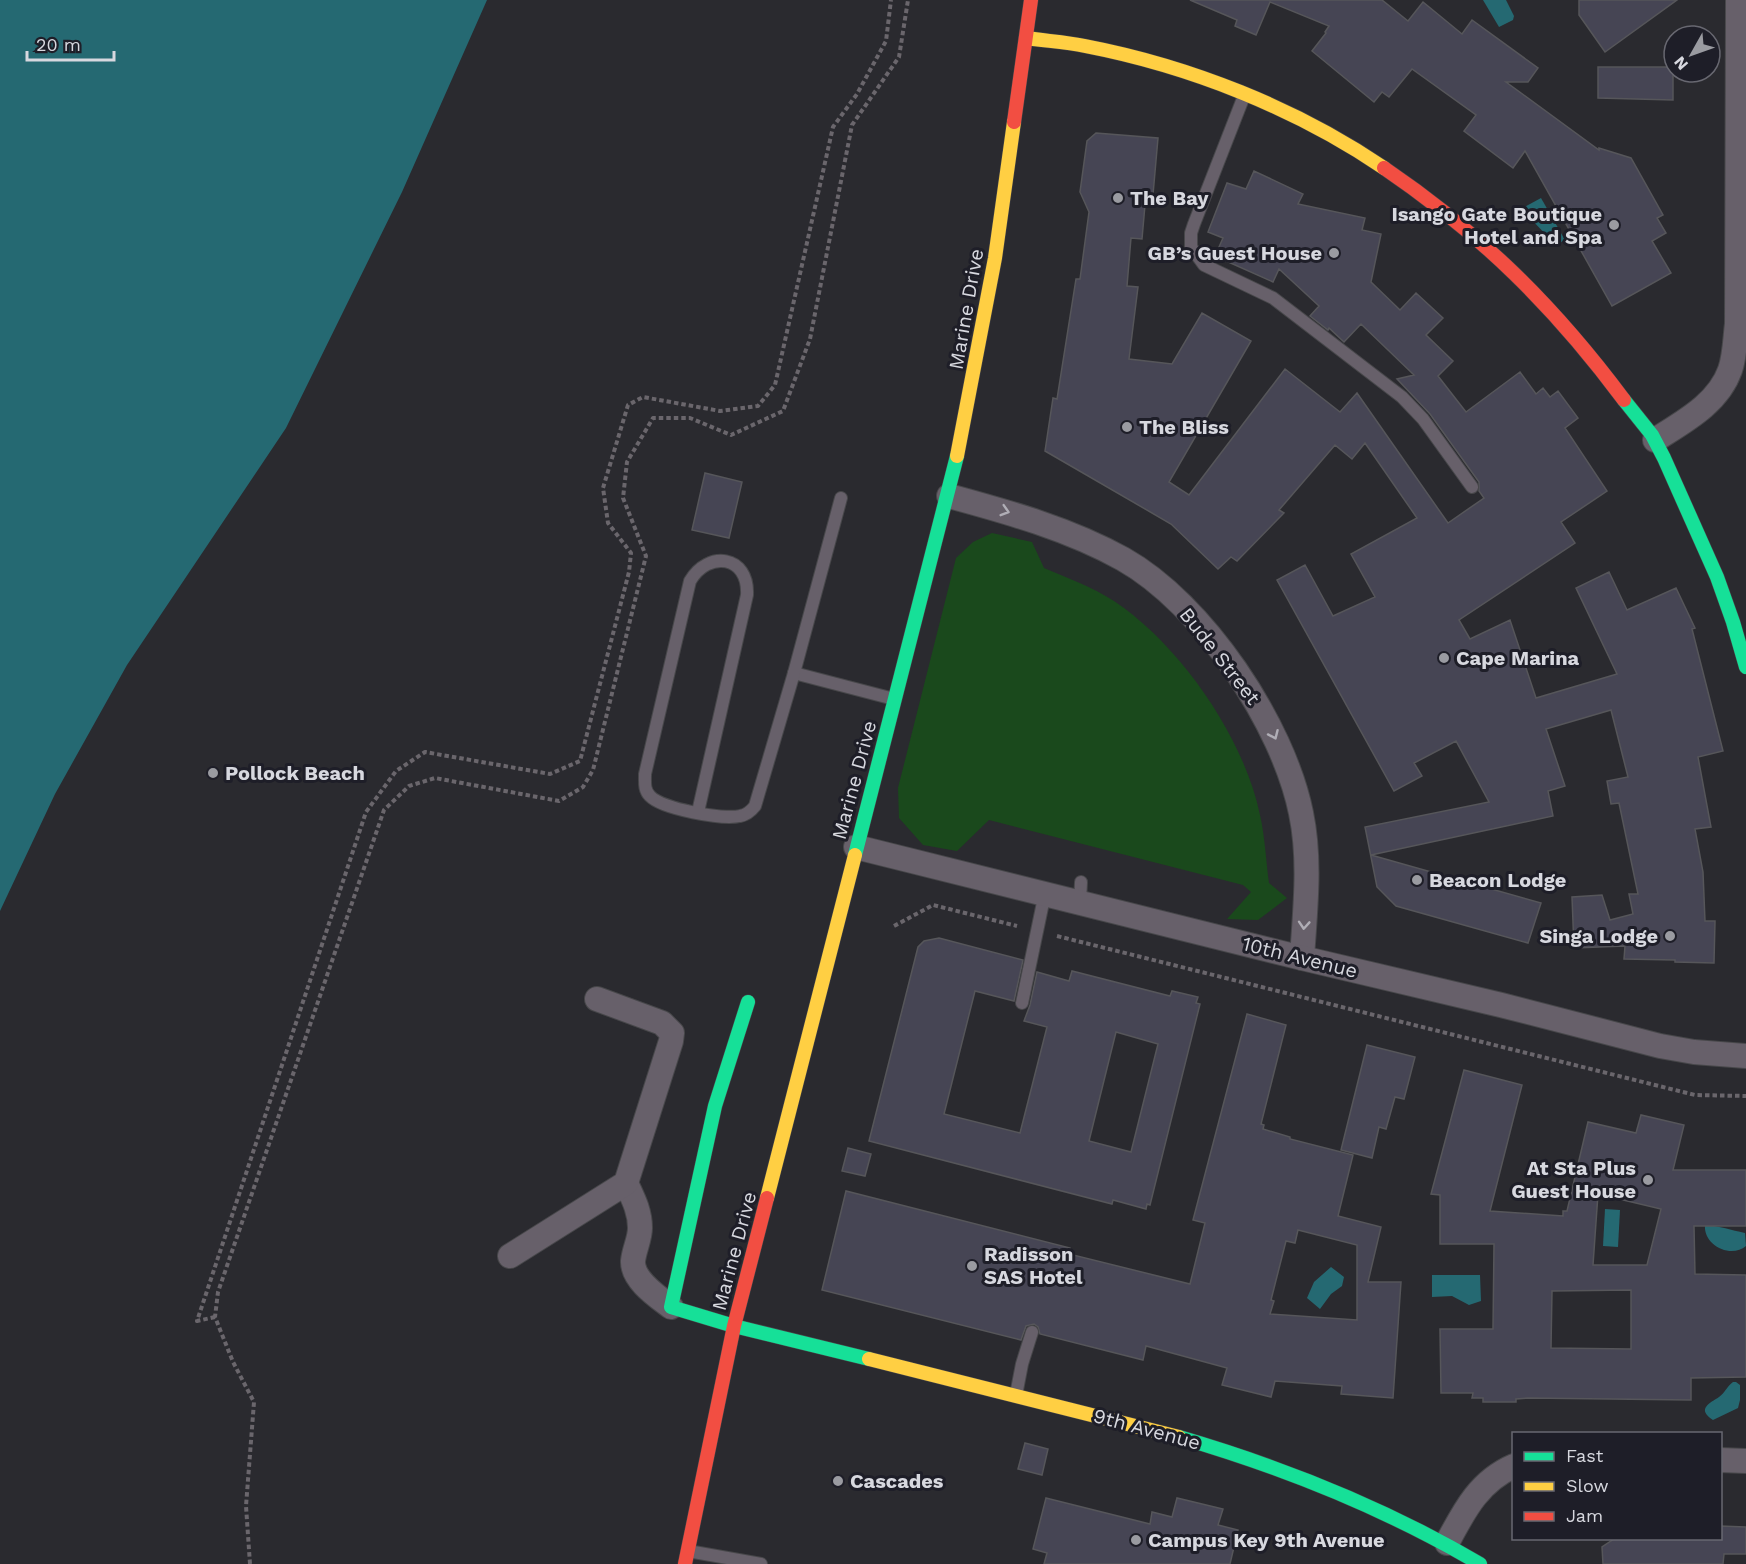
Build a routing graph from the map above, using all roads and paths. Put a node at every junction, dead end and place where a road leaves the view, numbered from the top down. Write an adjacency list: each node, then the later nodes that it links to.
1 (891, 0): 29 (path)
2 (908, 0): 29 (path)
3 (1031, 0): 5 (street, Marine Drive)
4 (1738, 0): 7 (street)
5 (1026, 38): 6 (street); 9 (street, Marine Drive)
6 (1245, 94): 7 (street); 8 (lane)
7 (1655, 440): 11 (street)
8 (1472, 487)
9 (949, 496): 13 (street, Marine Drive); 20 (street, Bude Street, one-way to 20)
10 (841, 498): 12 (lane)
11 (1746, 667)
12 (794, 673): 13 (lane); 14 (lane)
13 (895, 699): 15 (street, Marine Drive)
14 (698, 813): 14 (lane)
15 (856, 847): 16 (street, 10th Avenue); 30 (street, Marine Drive)
16 (1045, 893): 20 (street, 10th Avenue); 23 (lane)
17 (894, 926): 18 (path)
18 (1025, 928)
19 (1048, 934): 25 (path)
20 (1302, 958): 24 (street, 10th Avenue)
21 (597, 999): 26 (street)
22 (748, 1002): 28 (street)
23 (1022, 1004)
24 (1746, 1056)
25 (1746, 1096)
26 (626, 1183): 27 (street); 28 (street)
27 (510, 1256)
28 (672, 1307): 30 (street, 9th Avenue)
29 (215, 1317): 38 (path)
30 (734, 1326): 32 (street, 9th Avenue); 37 (street, Marine Drive)
31 (1032, 1332): 32 (lane)
32 (1016, 1396): 36 (street, 9th Avenue)
33 (1722, 1460): 34 (street)
34 (1746, 1461)
35 (1512, 1467): 36 (street)
36 (1447, 1543): 40 (street, 9th Avenue)
37 (686, 1557): 39 (lane)
38 (250, 1564)
39 (761, 1564)
40 (1480, 1564)

